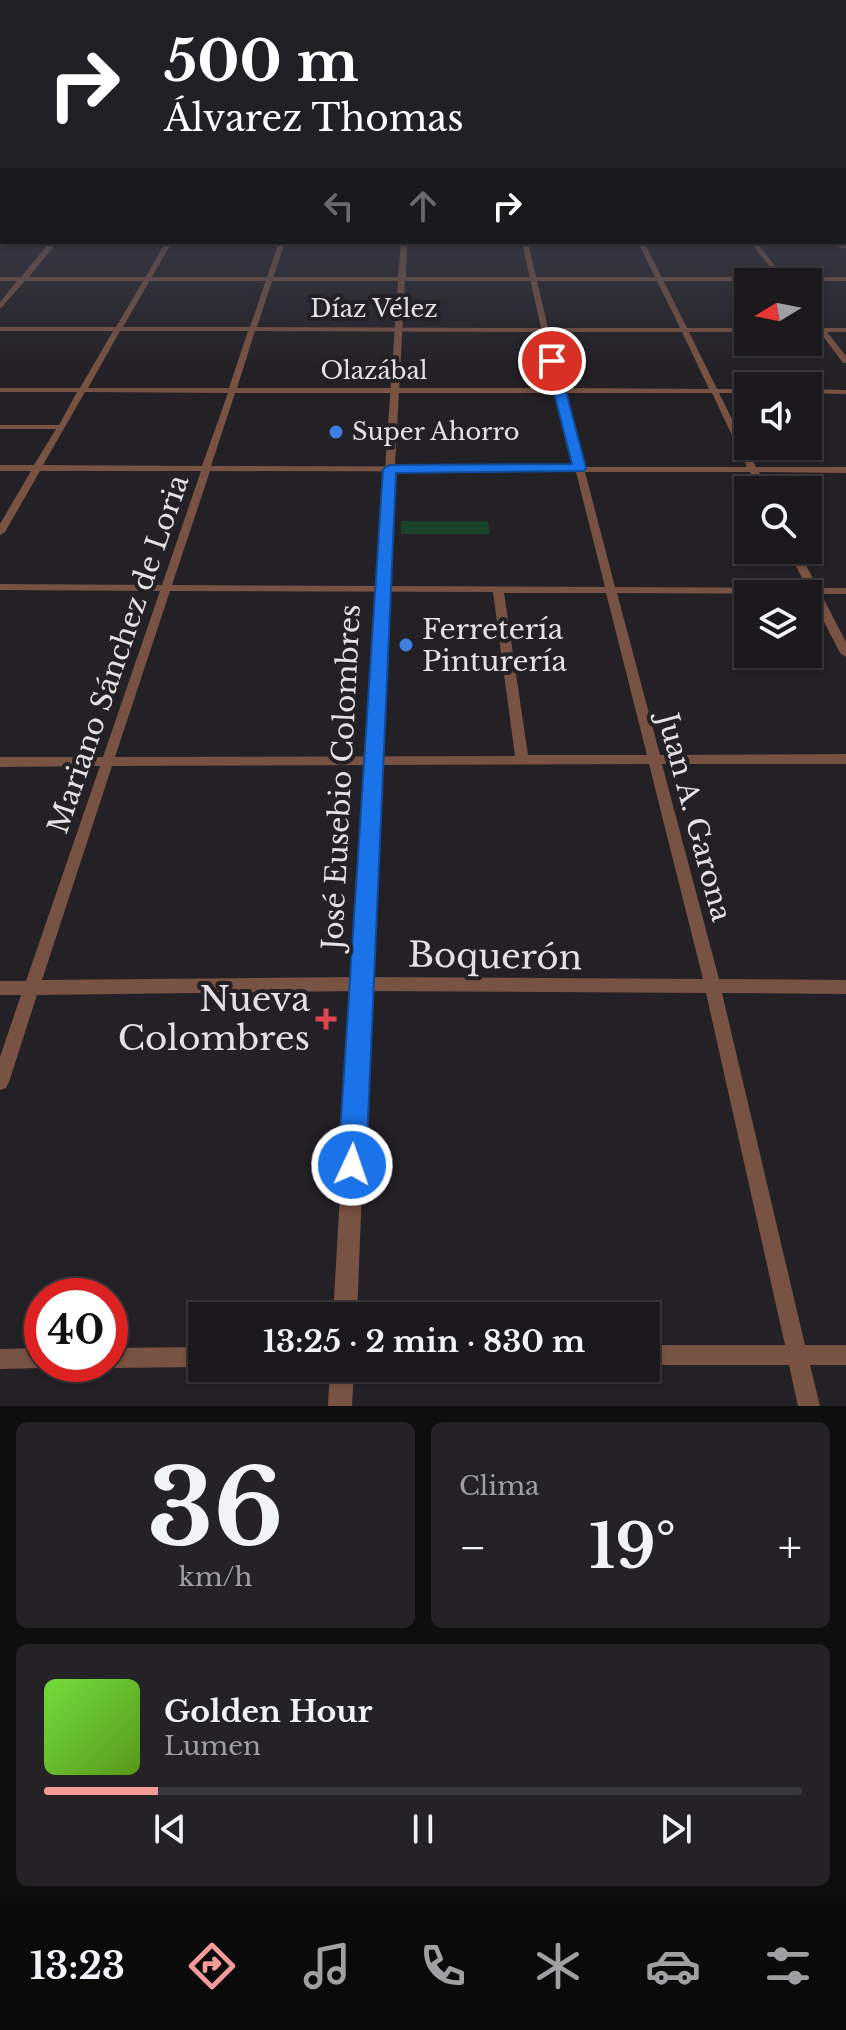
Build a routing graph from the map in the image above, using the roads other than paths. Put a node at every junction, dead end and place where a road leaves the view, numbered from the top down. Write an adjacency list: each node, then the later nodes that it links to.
1 (52, 244): 10 (street)
2 (168, 244): 11 (street)
3 (281, 244): 12 (street, Mariano Sánchez de Loria)
4 (404, 244): 13 (street, José Eusebio Colombres)
5 (525, 244): 16 (street, Juan A. Garona)
6 (642, 244): 14 (street)
7 (755, 244): 8 (street)
8 (774, 268)
9 (0, 279): 10 (street)
10 (23, 279): 11 (street); 19 (street)
11 (147, 279): 12 (street); 21 (street)
12 (270, 279): 13 (street); 22 (street, Mariano Sánchez de Loria)
13 (401, 279): 16 (street); 23 (street, José Eusebio Colombres)
14 (660, 279): 16 (street); 17 (street); 25 (street)
15 (846, 279): 18 (street)
16 (534, 280): 24 (street, Juan A. Garona)
17 (734, 280)
18 (822, 280)
19 (0, 307)
20 (0, 329): 21 (street, Díaz Vélez)
21 (118, 329): 22 (street, Díaz Vélez); 32 (street)
22 (253, 329): 23 (street, Díaz Vélez); 33 (street, Mariano Sánchez de Loria)
23 (400, 329): 24 (street, Díaz Vélez); 37 (street, José Eusebio Colombres)
24 (545, 330): 25 (street, Díaz Vélez); 38 (street, Juan A. Garona)
25 (684, 330): 26 (street, Díaz Vélez); 34 (street)
26 (734, 330)
27 (822, 330): 28 (street)
28 (846, 330)
29 (822, 331): 30 (street)
30 (846, 361)
31 (0, 390): 32 (street, Olazábal)
32 (82, 390): 33 (street, Olazábal); 41 (street)
33 (233, 390): 37 (street, Olazábal); 45 (street, Mariano Sánchez de Loria)
34 (715, 391): 35 (street, Olazábal); 38 (street, Olazábal); 47 (street)
35 (734, 391)
36 (822, 391): 39 (street)
37 (395, 392): 38 (street, Olazábal); 46 (street, José Eusebio Colombres)
38 (560, 392): 44 (street, Juan A. Garona)
39 (846, 392)
40 (0, 427): 41 (street)
41 (61, 427): 43 (street)
42 (0, 468): 43 (street)
43 (37, 468): 45 (street); 50 (street)
44 (579, 468): 46 (street); 47 (street); 55 (street, Juan A. Garona)
45 (206, 469): 46 (street); 52 (street, Mariano Sánchez de Loria)
46 (390, 469): 53 (street, José Eusebio Colombres)
47 (752, 469): 48 (street); 49 (street)
48 (846, 470)
49 (756, 476)
50 (0, 532)
51 (0, 587): 52 (street)
52 (166, 588): 53 (street); 66 (street, Mariano Sánchez de Loria)
53 (382, 588): 54 (street); 63 (street, José Eusebio Colombres)
54 (498, 589): 55 (street); 64 (street)
55 (610, 590): 56 (street); 61 (street, Juan A. Garona)
56 (734, 591)
57 (822, 591): 58 (street)
58 (846, 591)
59 (822, 606): 60 (street)
60 (846, 653)
61 (652, 759): 62 (street); 64 (street); 71 (street, Juan A. Garona)
62 (846, 759)
63 (372, 760): 64 (street); 66 (street); 67 (street, José Eusebio Colombres)
64 (522, 760)
65 (0, 762): 66 (street)
66 (107, 762): 70 (street, Mariano Sánchez de Loria)
67 (360, 984): 70 (street, Boquerón); 71 (street, Boquerón); 73 (street, José Eusebio Colombres)
68 (846, 987): 71 (street, Boquerón)
69 (0, 988): 70 (street, Boquerón)
70 (32, 988): 72 (street, Mariano Sánchez de Loria)
71 (713, 988): 75 (street, Juan A. Garona)
72 (0, 1082)
73 (346, 1302)
74 (660, 1355): 75 (street)
75 (797, 1355): 76 (street); 83 (street, Juan A. Garona)
76 (846, 1355)
77 (188, 1357): 79 (street)
78 (24, 1358): 80 (street)
79 (128, 1358)
80 (0, 1359)
81 (341, 1382): 82 (street)
82 (340, 1406)
83 (809, 1406)

